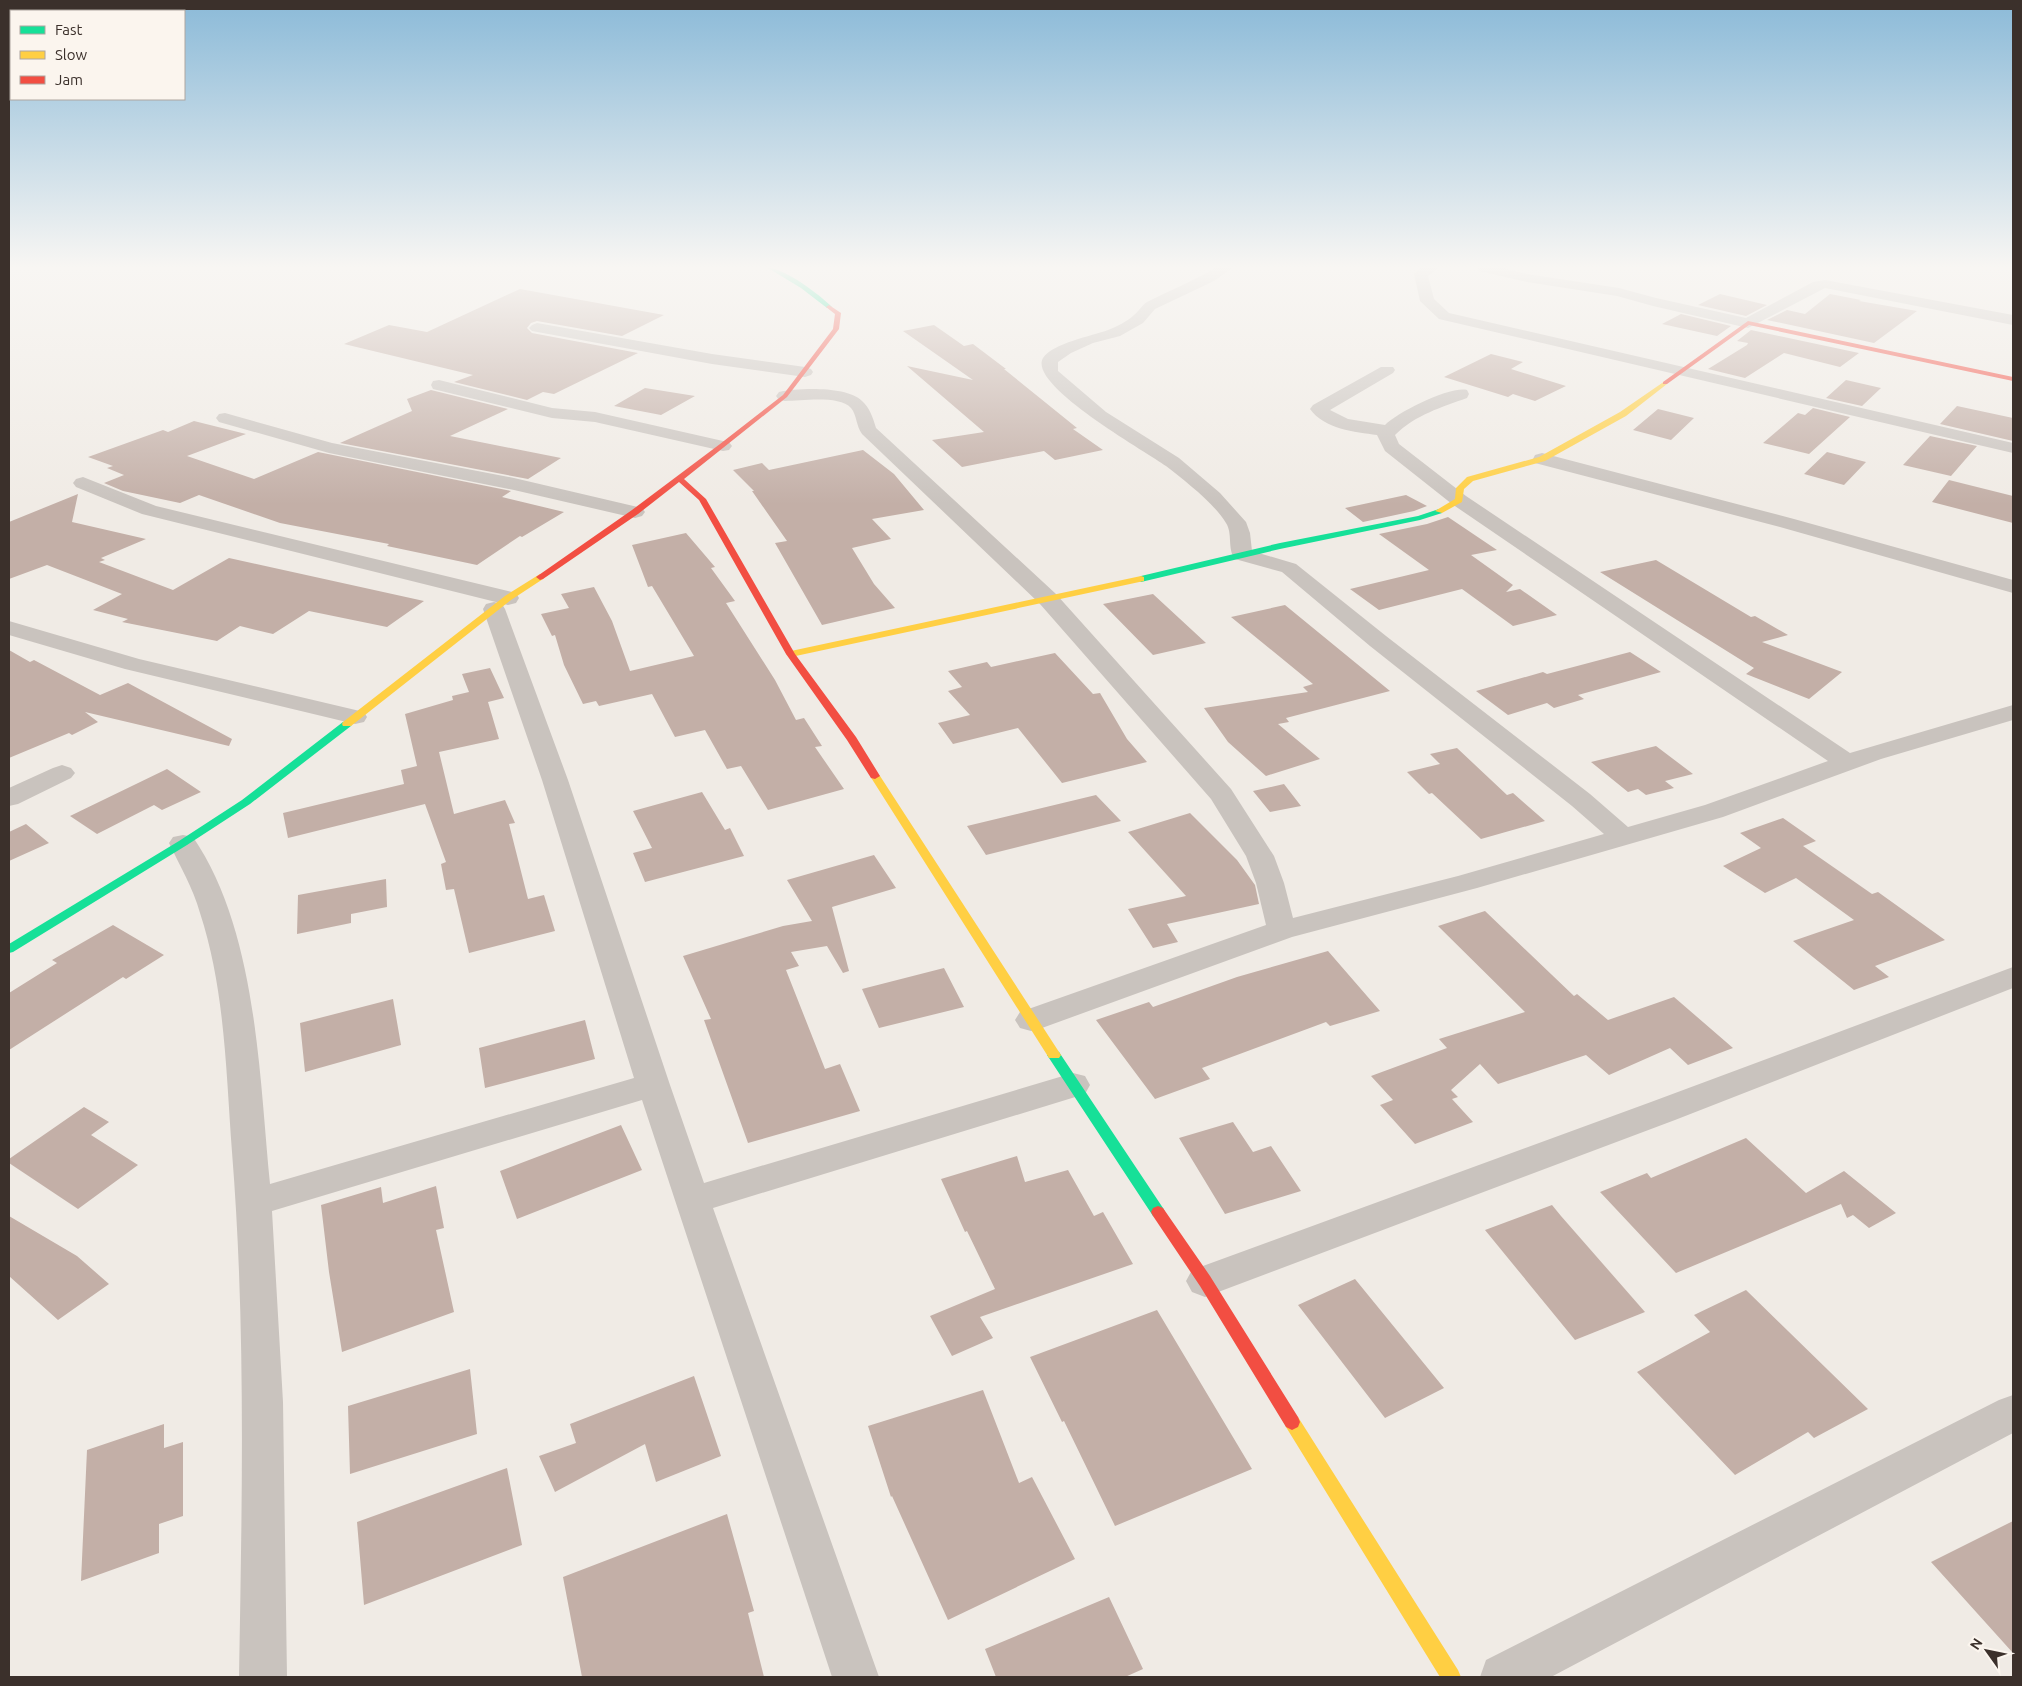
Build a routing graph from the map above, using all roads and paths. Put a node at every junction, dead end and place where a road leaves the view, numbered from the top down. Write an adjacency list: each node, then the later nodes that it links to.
1 (642, 347): 9 (street)
2 (823, 347): 9 (street)
3 (1072, 347): 24 (street)
4 (1578, 347): 8 (street)
5 (1717, 347): 8 (street)
6 (1860, 347): 10 (street)
7 (1387, 370): 15 (street)
8 (1685, 371): 17 (street); 18 (street)
9 (804, 372): 13 (street)
10 (2013, 379)
11 (439, 385): 16 (street)
12 (1460, 394): 15 (street)
13 (785, 396): 16 (street); 27 (street)
14 (225, 418): 22 (street)
15 (1388, 431): 21 (street)
16 (722, 446): 19 (street)
17 (2013, 448)
18 (1542, 459): 21 (street); 26 (street)
19 (680, 478): 22 (street); 30 (street)
20 (83, 483): 28 (street)
21 (1459, 500): 23 (street); 33 (street)
22 (635, 512): 28 (street)
23 (1294, 543): 24 (street); 25 (street)
24 (1242, 555): 25 (street); 27 (street)
25 (1289, 568): 36 (street)
26 (2013, 587)
27 (1048, 600): 30 (street); 38 (street)
28 (501, 604): 32 (street); 42 (street)
29 (9, 628): 32 (street)
30 (791, 654): 41 (street)
31 (2013, 712): 33 (street)
32 (355, 717): 37 (street)
33 (1848, 763): 36 (street)
34 (62, 773): 35 (street)
35 (9, 798)
36 (1622, 836): 38 (street)
37 (183, 843): 39 (street); 45 (street)
38 (1282, 930): 41 (street)
39 (9, 949)
40 (2013, 977): 46 (street)
41 (1031, 1020): 43 (street)
42 (653, 1085): 44 (street); 45 (street)
43 (1073, 1085): 44 (street); 46 (street)
44 (692, 1201): 49 (street)
45 (254, 1202): 48 (street)
46 (1205, 1281): 50 (street)
47 (2013, 1413): 51 (street)
48 (263, 1677)
49 (856, 1677)
50 (1452, 1677)
51 (1503, 1677)

